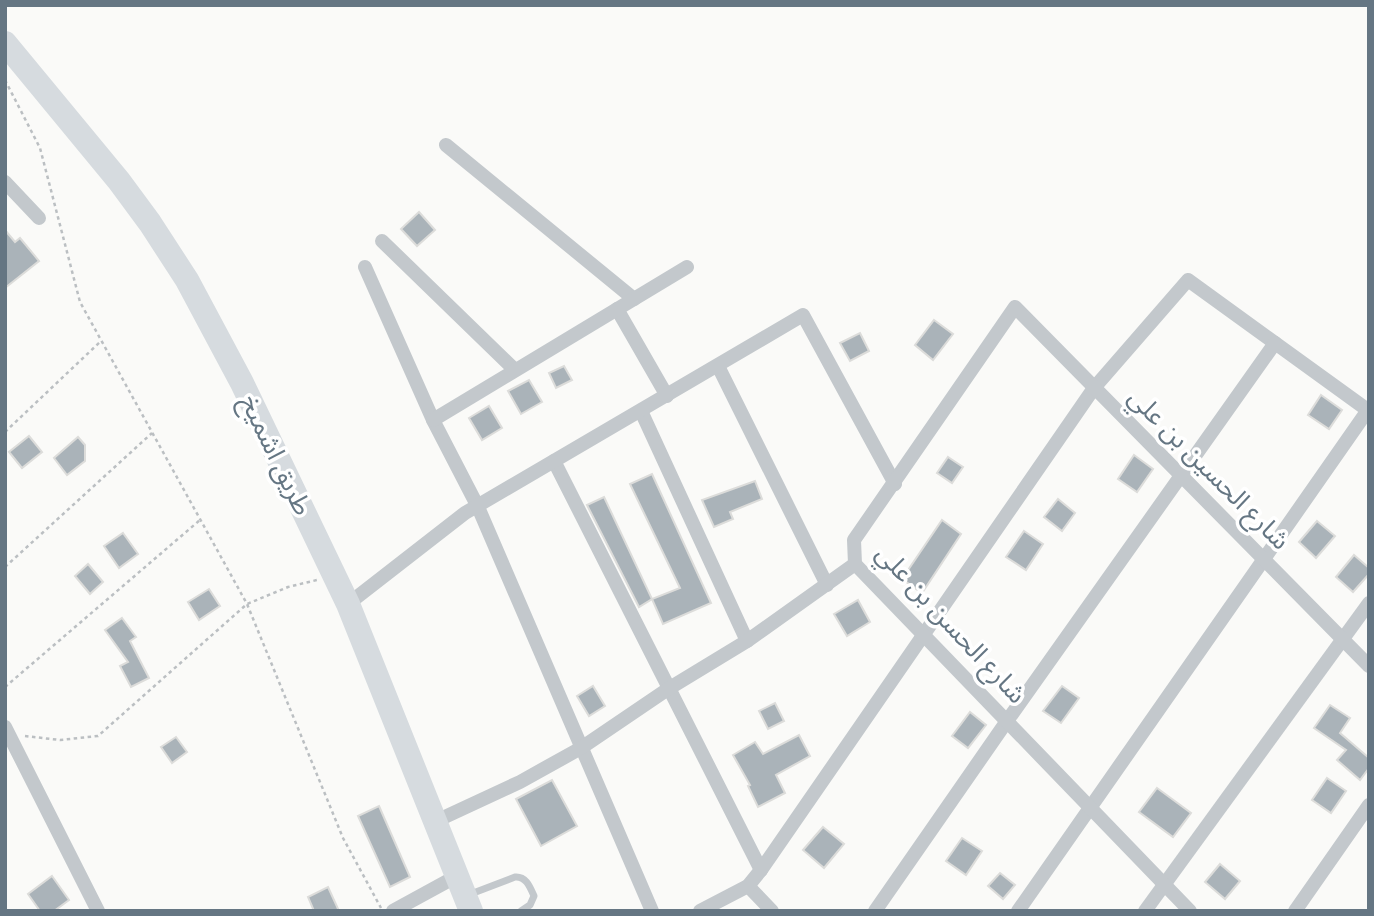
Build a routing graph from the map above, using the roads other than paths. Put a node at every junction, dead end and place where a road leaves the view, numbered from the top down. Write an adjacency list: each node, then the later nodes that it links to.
1 (5, 43): 27 (highway, طريق اشميخ)
2 (446, 145): 8 (street)
3 (5, 182): 4 (street)
4 (39, 218)
5 (382, 241): 13 (street)
6 (365, 267): 18 (street)
7 (687, 267): 8 (street)
8 (634, 299): 10 (street)
9 (1015, 307): 14 (street, شارع الحسين بن علي); 21 (street, شارع الحسن بن علي)
10 (617, 309): 13 (street); 15 (street)
11 (1275, 343): 14 (street); 17 (street); 20 (street)
12 (718, 366): 15 (street); 21 (street); 25 (street)
13 (515, 370): 18 (street)
14 (1094, 388): 20 (street, شارع الحسين بن علي); 28 (street)
15 (667, 396): 16 (street)
16 (641, 411): 19 (street); 30 (street)
17 (1368, 411): 23 (street)
18 (433, 419): 22 (street)
19 (554, 461): 22 (street); 32 (street)
20 (1180, 475): 23 (street, شارع الحسين بن علي); 33 (street)
21 (895, 484): 24 (street, شارع الحسن بن علي)
22 (478, 507): 27 (street); 35 (street)
23 (1263, 559): 29 (street, شارع الحسين بن علي); 37 (street)
24 (855, 564): 25 (street); 28 (street, شارع الحسن بن علي)
25 (827, 585): 30 (street)
26 (1369, 603): 29 (street)
27 (348, 604): 38 (highway, طريق اشميخ)
28 (925, 636): 33 (street, شارع الحسن بن علي); 39 (street)
29 (1342, 639): 31 (street, شارع الحسين بن علي); 40 (street)
30 (747, 641): 32 (street)
31 (1369, 666)
32 (668, 689): 35 (street); 39 (street)
33 (1007, 721): 37 (street, شارع الحسن بن علي); 49 (street)
34 (7, 731): 43 (street)
35 (581, 748): 38 (street); 46 (street)
36 (1369, 805): 53 (street)
37 (1090, 807): 40 (street, شارع الحسن بن علي); 50 (street)
38 (436, 821): 42 (highway, طريق اشميخ)
39 (761, 870): 41 (street)
40 (1164, 884): 51 (street); 52 (street, شارع الحسن بن علي)
41 (748, 886): 47 (street); 48 (street)
42 (464, 894): 44 (street); 45 (lane)
43 (98, 911)
44 (394, 911)
45 (521, 911)
46 (652, 911)
47 (700, 911)
48 (772, 911)
49 (875, 911)
50 (1018, 911)
51 (1145, 911)
52 (1190, 911)
53 (1295, 911)

